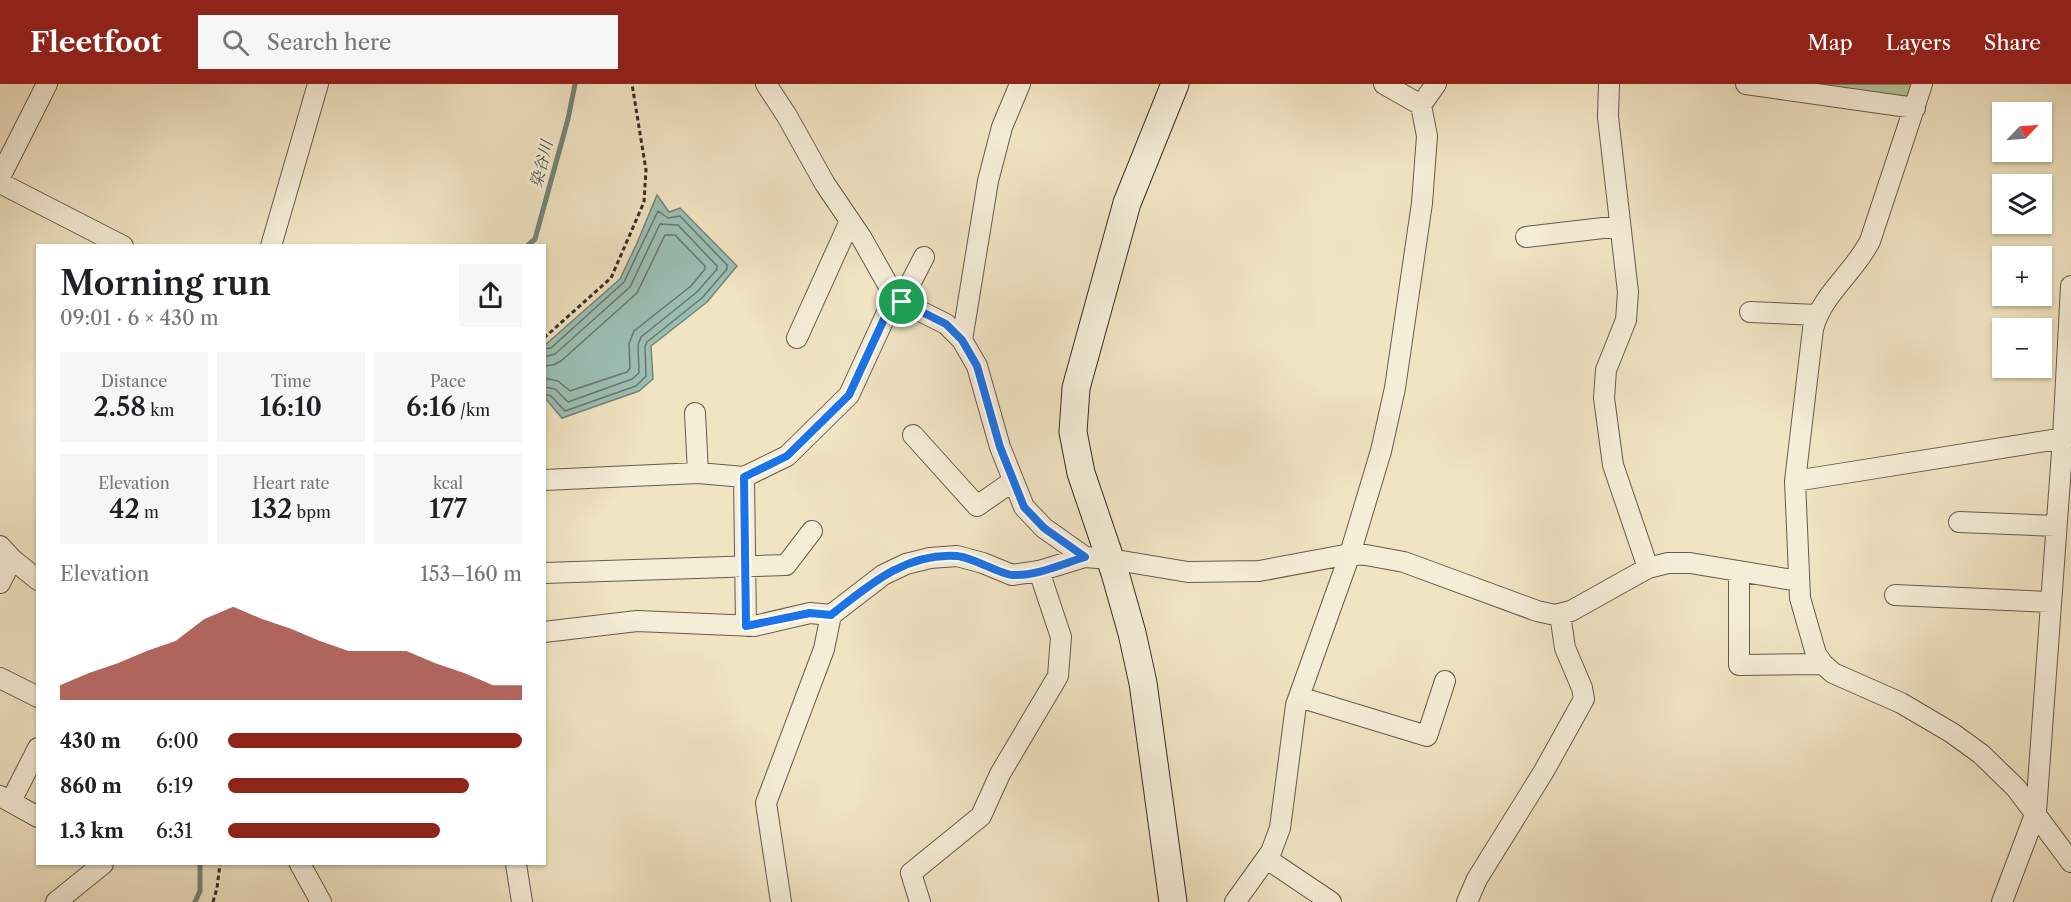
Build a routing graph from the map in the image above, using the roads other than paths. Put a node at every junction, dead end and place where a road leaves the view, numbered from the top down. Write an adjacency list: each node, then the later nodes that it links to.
1 (47, 84): 13 (street)
2 (318, 84): 19 (street)
3 (766, 84): 15 (street)
4 (1020, 84): 26 (street)
5 (1175, 84): 40 (street)
6 (1384, 84): 11 (street)
7 (1436, 84): 11 (street)
8 (1609, 84): 16 (street)
9 (1746, 84): 12 (street)
10 (1922, 84): 12 (street)
11 (1421, 105): 39 (street)
12 (1915, 108): 24 (street)
13 (0, 177)
14 (0, 183): 18 (street)
15 (850, 221): 22 (street); 25 (street)
16 (1620, 226): 17 (street); 42 (street)
17 (1526, 237)
18 (119, 244)
19 (272, 244)
20 (924, 257): 22 (street)
21 (2071, 286): 29 (street)
22 (896, 293): 26 (street); 31 (street)
23 (1750, 312): 24 (street)
24 (1816, 315): 34 (street)
25 (796, 338)
26 (962, 340): 33 (street)
27 (694, 413): 30 (street)
28 (913, 435): 33 (street)
29 (2067, 438): 34 (street); 36 (street)
30 (698, 473): 31 (street); 32 (street)
31 (744, 477): 41 (street)
32 (546, 480)
33 (1013, 481): 40 (street)
34 (1795, 481): 47 (street)
35 (1959, 522): 36 (street)
36 (2056, 526): 50 (street)
37 (812, 531): 41 (street)
38 (6, 553): 46 (street); 48 (street)
39 (1350, 554): 40 (street); 51 (street); 59 (street)
40 (1097, 558): 43 (street); 74 (street)
41 (745, 566): 45 (street); 53 (street)
42 (1648, 568): 44 (street); 51 (street)
43 (1039, 571): 52 (street); 73 (street)
44 (1739, 571): 47 (street); 55 (street)
45 (546, 573)
46 (36, 578)
47 (1799, 581): 55 (street)
48 (0, 583)
49 (1896, 595): 50 (street)
50 (2051, 602): 62 (street)
51 (1560, 614): 77 (street)
52 (831, 615): 53 (street); 72 (street)
53 (746, 626): 54 (street)
54 (546, 632)
55 (1823, 664): 62 (street)
56 (0, 678): 58 (street)
57 (1445, 681): 59 (street)
58 (36, 696)
59 (1299, 697): 64 (street)
60 (36, 751): 61 (street)
61 (6, 799): 63 (street)
62 (2036, 812): 65 (street); 78 (street)
63 (36, 817)
64 (1266, 859): 75 (street); 76 (street)
65 (2071, 861)
66 (102, 865): 69 (street)
67 (301, 865): 70 (street)
68 (516, 865): 71 (street)
69 (56, 902)
70 (321, 902)
71 (522, 902)
72 (781, 902)
73 (920, 902)
74 (1173, 902)
75 (1235, 902)
76 (1331, 902)
77 (1467, 902)
78 (2002, 902)

